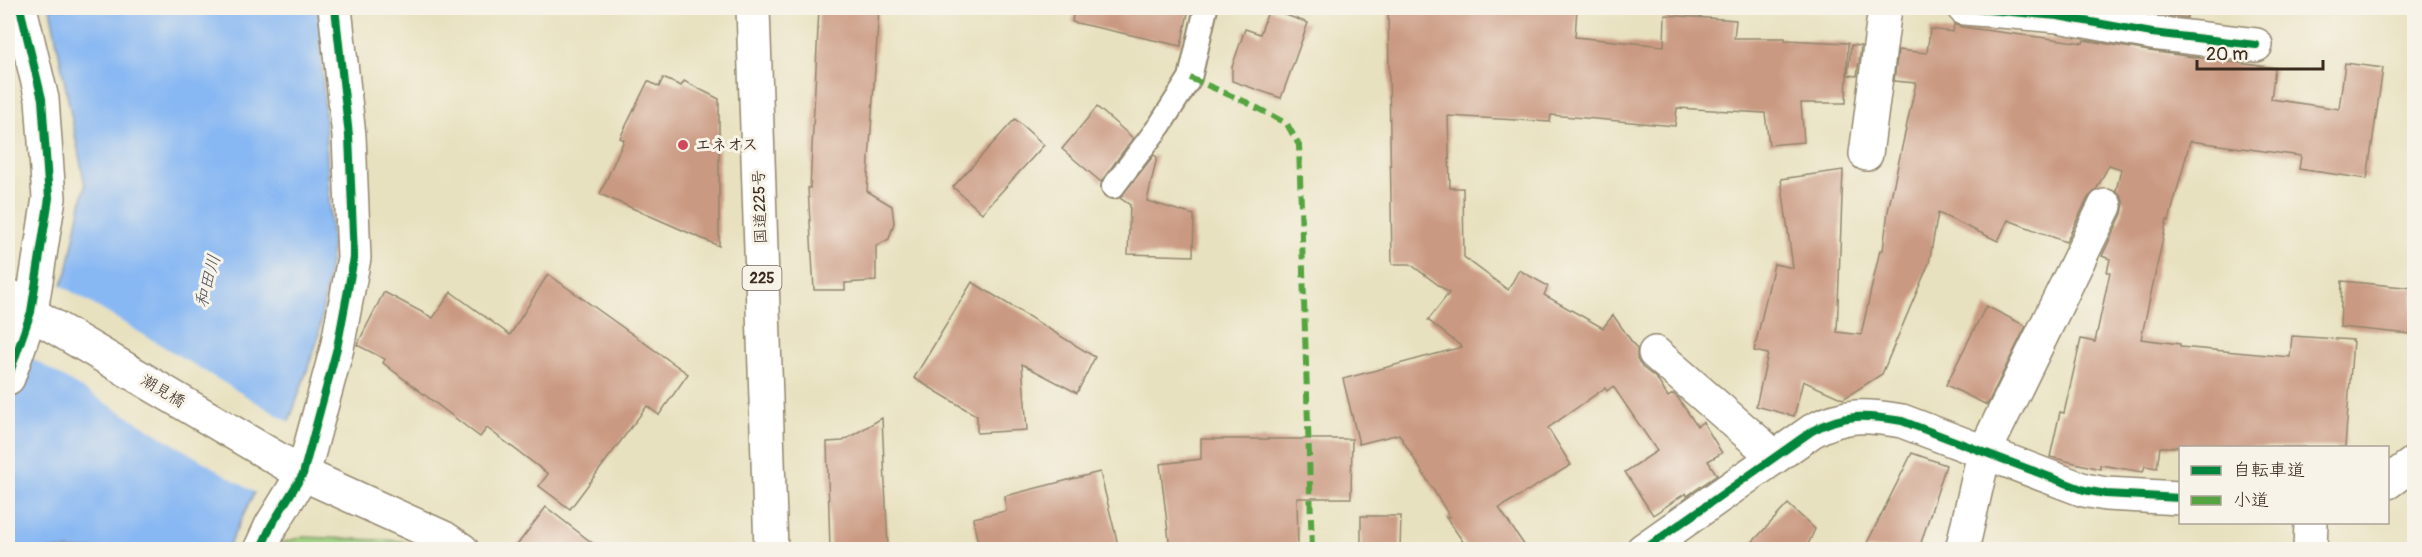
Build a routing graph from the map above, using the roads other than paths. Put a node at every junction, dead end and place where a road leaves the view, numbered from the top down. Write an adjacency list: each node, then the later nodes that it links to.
1 (20, 8): 11 (main road)
2 (335, 8): 17 (main road)
3 (753, 8): 23 (main road, 国道225号 / 225)
4 (1206, 8): 9 (lane)
5 (1885, 8): 8 (main road)
6 (1964, 8): 7 (main road)
7 (2256, 45)
8 (1866, 154)
9 (1113, 187)
10 (2105, 206): 14 (main road)
11 (27, 309): 13 (main road); 17 (main road, 潮見橋)
12 (1655, 353): 15 (main road)
13 (8, 378)
14 (1984, 453): 15 (main road); 19 (main road); 25 (main road)
15 (1775, 456): 24 (main road)
16 (2415, 463): 18 (main road)
17 (294, 469): 21 (main road); 22 (main road, 潮見橋)
18 (2389, 481)
19 (2179, 498)
20 (2312, 524): 26 (main road)
21 (260, 549)
22 (462, 549)
23 (771, 549)
24 (1643, 549)
25 (1962, 549)
26 (2310, 549)

